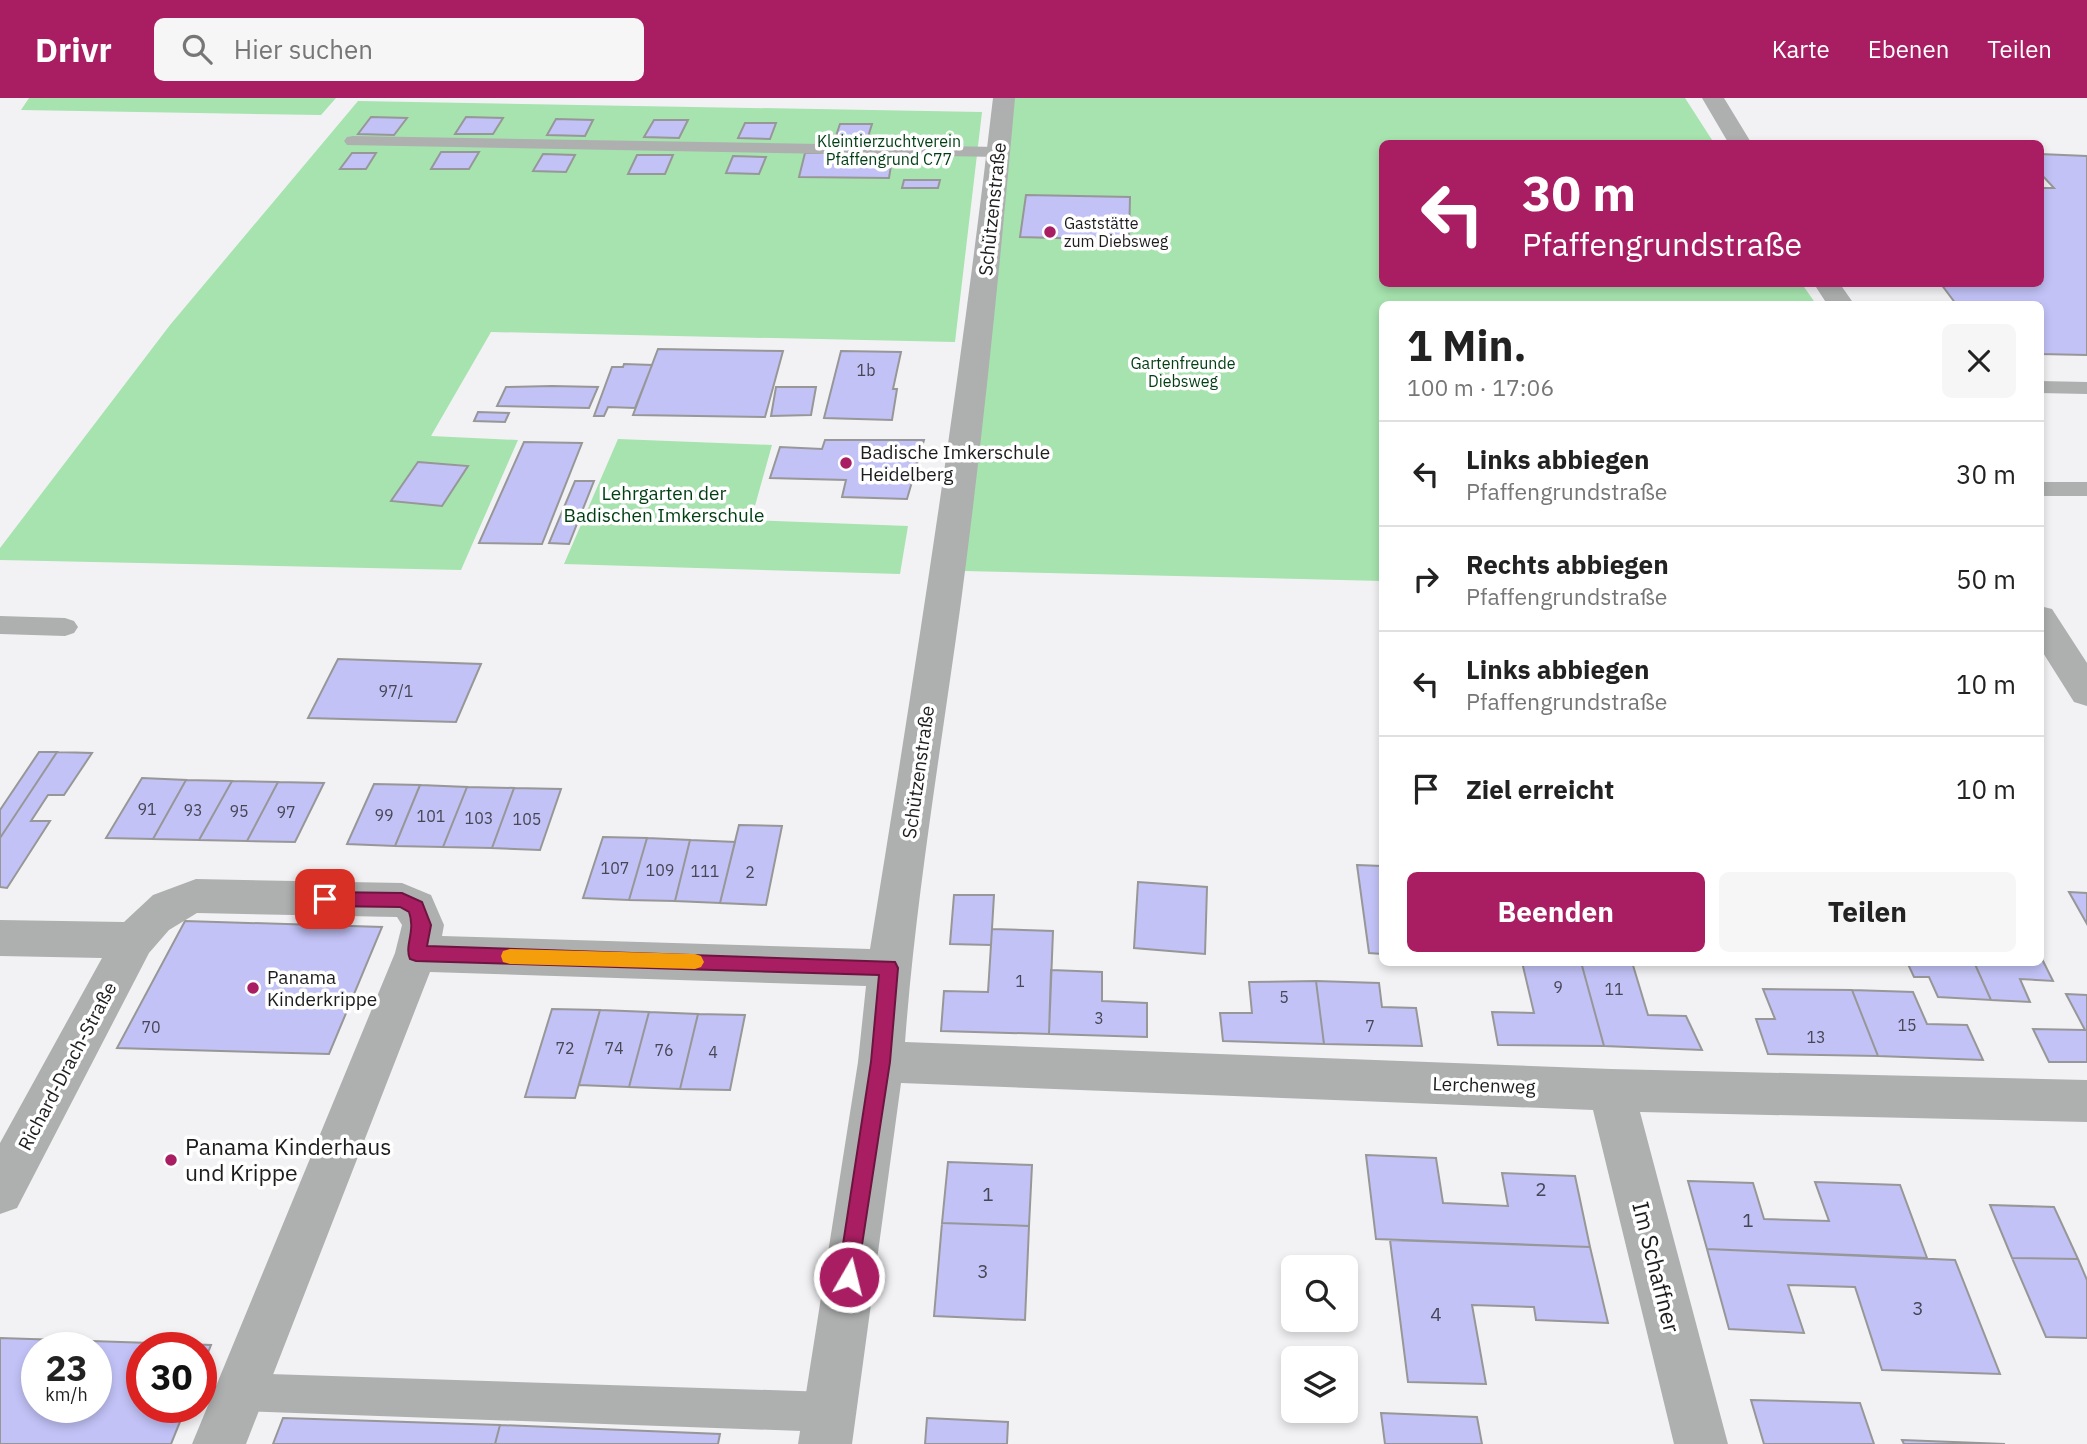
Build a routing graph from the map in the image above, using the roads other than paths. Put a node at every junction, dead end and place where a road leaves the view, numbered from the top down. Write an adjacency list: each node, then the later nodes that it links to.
1 (1004, 98): 5 (street, Schützenstraße)
2 (1713, 98): 3 (street)
3 (1739, 140)
4 (353, 141): 5 (lane)
5 (999, 152): 17 (street, Schützenstraße)
6 (2044, 387): 7 (lane)
7 (2087, 388)
8 (2044, 489): 9 (lane)
9 (2087, 489)
10 (2044, 624): 13 (street)
11 (0, 625): 12 (lane)
12 (65, 627)
13 (2087, 694)
14 (0, 938): 15 (street)
15 (134, 940): 16 (street, Richard-Drach-Straße); 21 (street, Richard-Drach-Straße)
16 (416, 953): 17 (street); 22 (street)
17 (889, 968): 18 (street, Schützenstraße)
18 (881, 1062): 19 (street, Lerchenweg); 23 (street, Schützenstraße)
19 (1611, 1090): 20 (street, Lerchenweg); 25 (street, Im Schaffner)
20 (2087, 1101)
21 (0, 1191)
22 (239, 1392): 23 (lane); 24 (street)
23 (827, 1428)
24 (219, 1444)
25 (1701, 1444)

